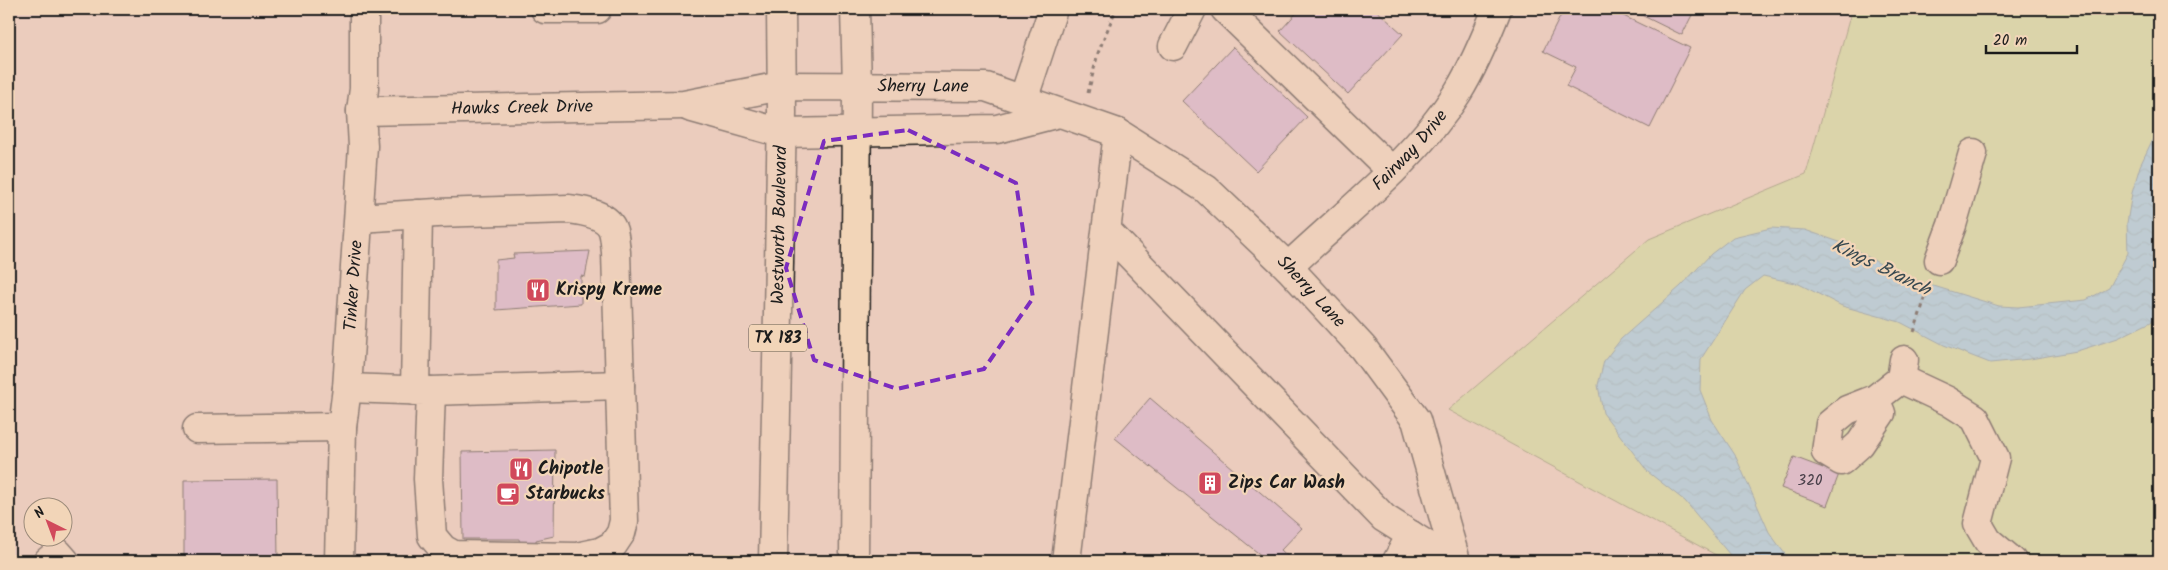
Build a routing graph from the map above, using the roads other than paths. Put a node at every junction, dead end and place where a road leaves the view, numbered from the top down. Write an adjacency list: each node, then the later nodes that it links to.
1 (364, 9): 15 (main road, Tinker Drive)
2 (545, 9): 3 (main road)
3 (597, 9)
4 (781, 9): 11 (main road, Westworth Boulevard / TX 183)
5 (855, 9): 12 (main road)
6 (1054, 9): 13 (main road)
7 (1192, 9): 10 (main road)
8 (1225, 9): 21 (main road)
9 (1497, 9): 21 (main road, Fairway Drive)
10 (1173, 46)
11 (782, 86): 12 (main road, Sherry Lane); 14 (main road, Hawks Creek Drive); 17 (main road, Westworth Boulevard / TX 183)
12 (856, 87): 13 (main road, Sherry Lane); 18 (main road)
13 (1023, 100): 16 (main road, Sherry Lane)
14 (684, 105): 15 (main road, Hawks Creek Drive); 17 (main road, Hawks Creek Drive)
15 (361, 111): 23 (main road, Tinker Drive)
16 (1070, 116): 18 (main road); 19 (main road, Sherry Lane)
17 (782, 133): 18 (main road); 38 (main road, Westworth Boulevard / TX 183)
18 (856, 133): 39 (main road)
19 (1118, 133): 24 (main road); 26 (main road, Sherry Lane)
20 (1973, 152): 25 (main road)
21 (1392, 172): 26 (main road, Fairway Drive)
22 (418, 214): 23 (main road); 27 (main road); 29 (main road)
23 (359, 218): 28 (main road, Tinker Drive)
24 (1107, 230): 33 (main road); 40 (main road)
25 (1939, 260)
26 (1288, 267): 42 (main road, Sherry Lane)
27 (620, 385): 29 (main road); 34 (main road)
28 (347, 388): 29 (main road); 31 (main road, Tinker Drive)
29 (423, 391): 34 (main road)
30 (1875, 398): 43 (main road)
31 (342, 427): 32 (main road); 37 (main road, Tinker Drive)
32 (197, 430)
33 (1411, 535): 41 (main road); 42 (main road)
34 (611, 553)
35 (48, 561): 36 (main road)
36 (65, 561)
37 (339, 561)
38 (773, 561)
39 (854, 561)
40 (1066, 561)
41 (1397, 561)
42 (1454, 561)
43 (2012, 561)

